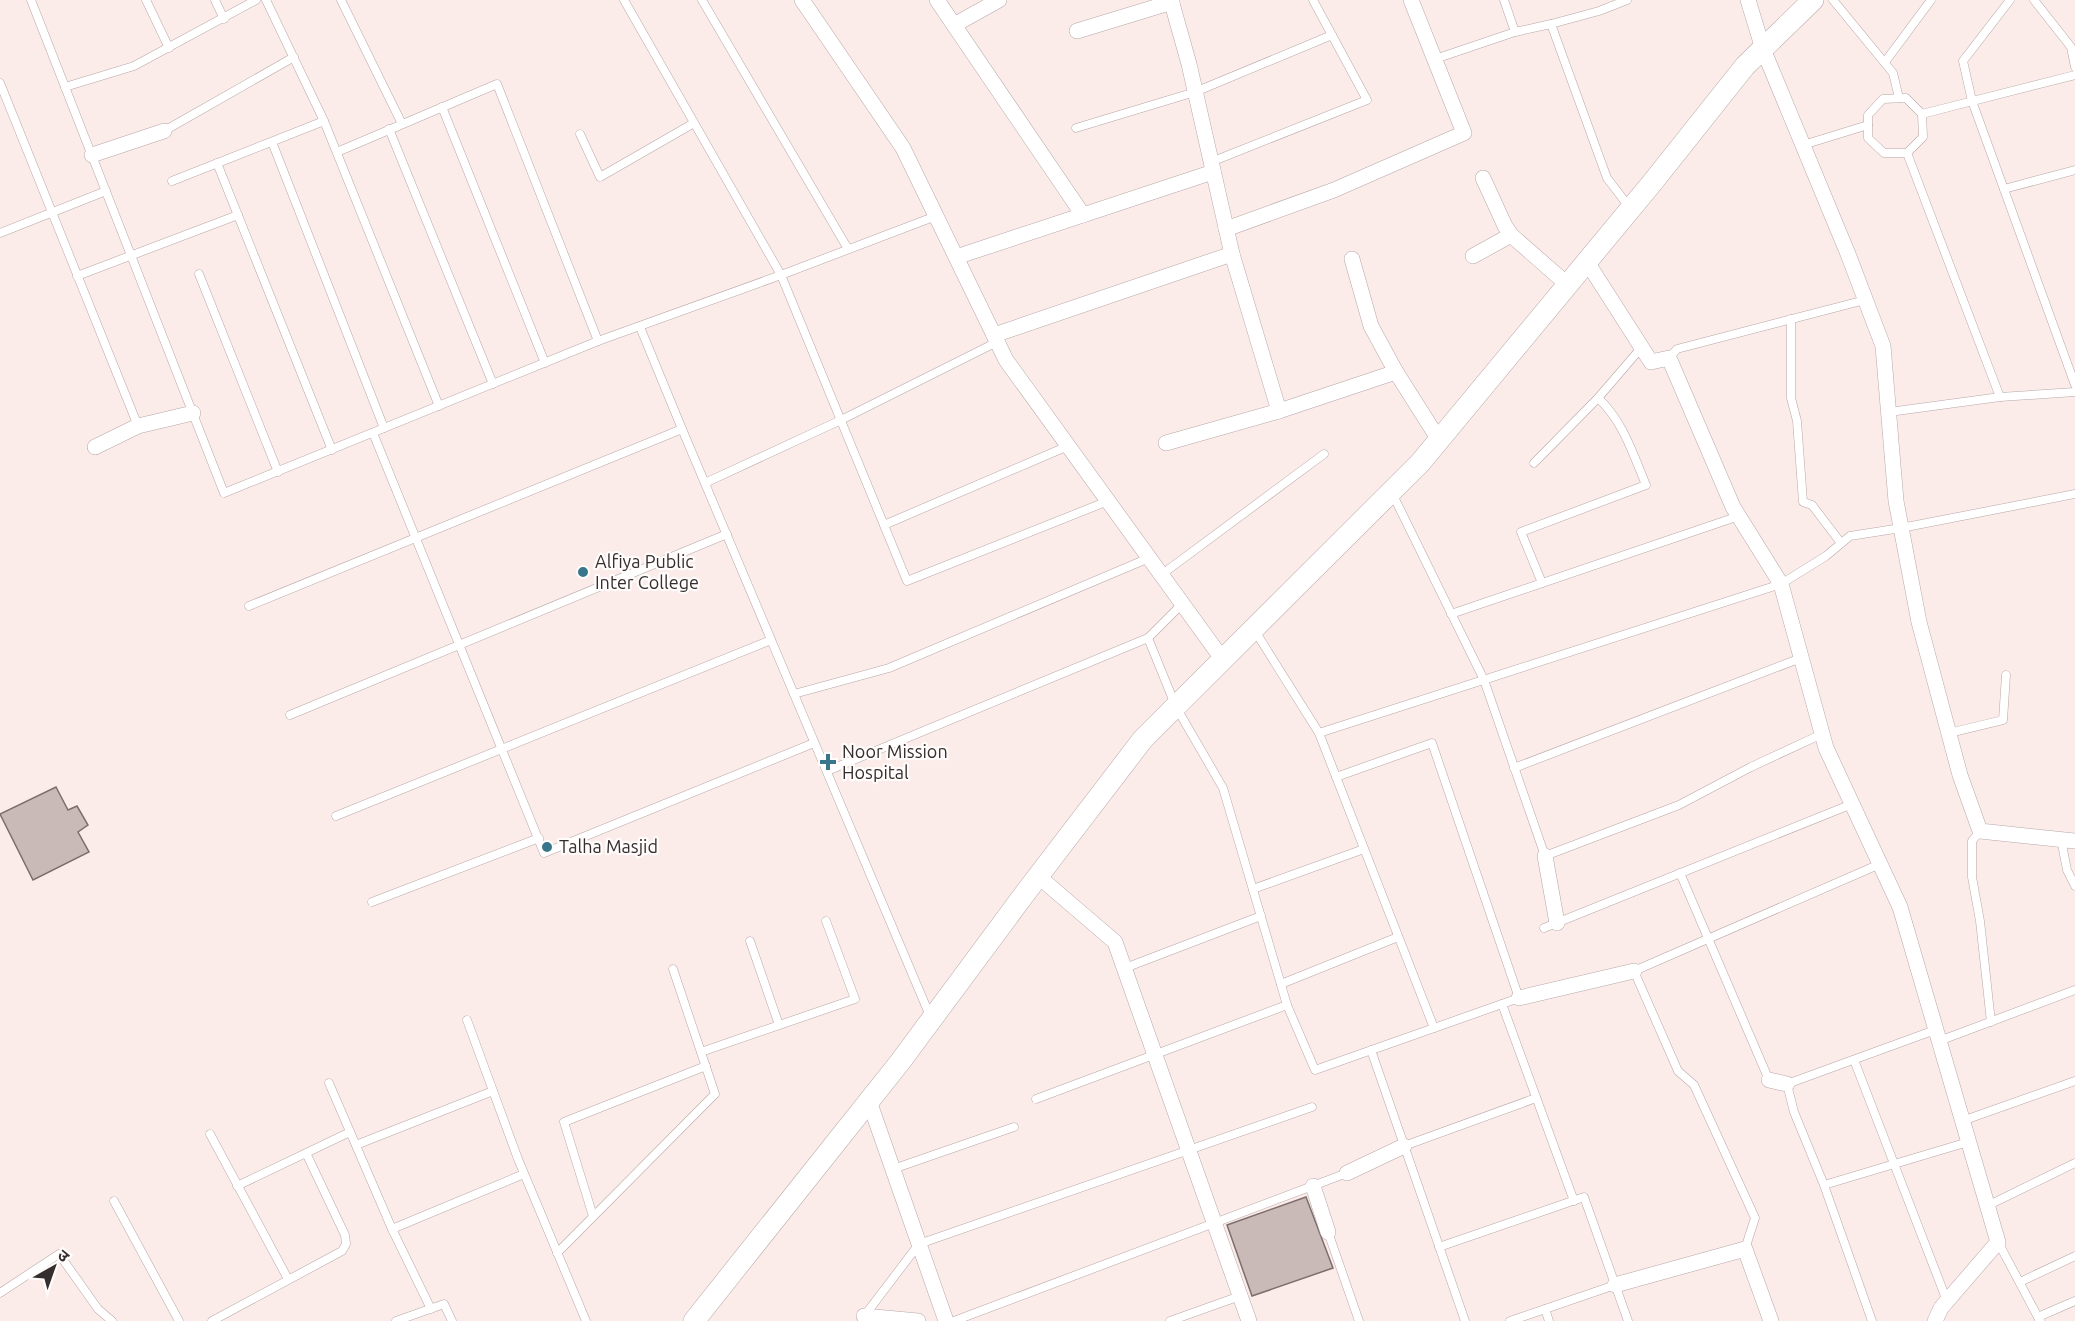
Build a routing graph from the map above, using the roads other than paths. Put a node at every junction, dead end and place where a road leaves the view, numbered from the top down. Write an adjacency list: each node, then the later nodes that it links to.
1 (31, 0): 37 (lane)
2 (146, 0): 29 (lane)
3 (215, 0): 23 (lane)
4 (256, 0): 23 (lane)
5 (266, 0): 31 (lane)
6 (341, 0): 45 (lane)
7 (624, 0): 44 (lane)
8 (702, 0): 71 (lane)
9 (802, 0): 67 (street)
10 (937, 0): 25 (street)
11 (999, 0): 25 (street)
12 (1313, 0): 28 (lane)
13 (1411, 0): 32 (street)
14 (1504, 0): 27 (lane)
15 (1627, 0): 24 (lane)
16 (1748, 0): 30 (street)
17 (1813, 0): 30 (street)
18 (1833, 0): 33 (lane)
19 (1932, 0): 33 (lane)
20 (2010, 0): 40 (lane)
21 (2034, 0): 34 (lane)
22 (1174, 1): 26 (street); 38 (street)
23 (224, 19): 29 (lane)
24 (1551, 24): 27 (lane); 63 (lane)
25 (954, 25): 66 (street)
26 (1077, 31)
27 (1515, 32): 32 (lane)
28 (1332, 35): 38 (lane); 57 (lane)
29 (169, 48): 37 (lane)
30 (1763, 49): 52 (street); 63 (street)
31 (294, 57): 43 (lane); 49 (lane)
32 (1435, 59): 68 (street)
33 (1884, 62): 39 (lane)
34 (2075, 67)
35 (2075, 75): 40 (lane)
36 (0, 83): 64 (lane)
37 (65, 87): 55 (lane)
38 (1195, 92): 47 (lane); 57 (street)
39 (1899, 98): 42 (lane); 46 (lane)
40 (1972, 101): 42 (lane); 61 (lane)
41 (442, 107): 45 (lane); 86 (lane); 89 (lane)
42 (1922, 114): 54 (lane)
43 (324, 121): 51 (lane); 53 (lane)
44 (694, 123): 50 (lane); 79 (lane)
45 (402, 124): 48 (lane)
46 (1868, 125): 52 (lane); 54 (lane)
47 (1076, 128)
48 (389, 129): 53 (lane); 91 (lane)
49 (164, 131): 55 (street)
50 (580, 134)
51 (272, 142): 56 (lane); 102 (lane)
52 (1803, 145): 82 (street)
53 (337, 152): 96 (lane)
54 (1907, 153): 94 (lane)
55 (92, 155): 62 (lane)
56 (217, 163): 60 (lane); 65 (lane)
57 (1212, 167): 66 (street); 68 (street)
58 (2075, 170): 61 (lane)
59 (1483, 178): 70 (street)
60 (172, 181)
61 (2004, 189): 92 (lane)
62 (106, 191): 64 (lane); 73 (lane)
63 (1631, 209): 77 (street)
64 (51, 213): 69 (lane); 80 (lane)
65 (238, 215): 73 (lane); 109 (lane)
66 (1083, 215): 74 (street)
67 (936, 216): 71 (lane); 74 (street)
68 (1226, 229): 72 (street)
69 (0, 232)
70 (1511, 235): 75 (street); 81 (street)
71 (848, 249): 79 (lane)
72 (1232, 254): 85 (street); 97 (street)
73 (132, 256): 80 (lane); 99 (lane)
74 (956, 256): 85 (street)
75 (1473, 256)
76 (1352, 260): 90 (street)
77 (1587, 262): 81 (street); 87 (street)
78 (199, 274): 112 (lane)
79 (781, 275): 84 (lane); 100 (lane)
80 (77, 276): 101 (lane)
81 (1568, 285): 105 (street)
82 (1865, 300): 83 (lane); 98 (street)
83 (1791, 319): 88 (lane); 122 (lane)
84 (640, 327): 86 (lane); 103 (lane)
85 (996, 339): 100 (lane); 107 (street)
86 (598, 341): 89 (lane)
87 (1641, 348): 88 (street); 95 (lane)
88 (1669, 358): 117 (street)
89 (545, 363): 91 (lane)
90 (1396, 372): 97 (street); 105 (street)
91 (493, 384): 96 (lane)
92 (2075, 385)
93 (2075, 392): 94 (lane)
94 (2000, 397): 98 (lane)
95 (1598, 398): 111 (lane); 125 (lane)
96 (439, 406): 102 (lane)
97 (1279, 411): 106 (street)
98 (1889, 412): 119 (street)
99 (193, 413): 101 (street); 112 (lane)
100 (841, 420): 113 (lane); 118 (lane)
101 (138, 426): 108 (street)
102 (384, 428): 104 (lane)
103 (682, 429): 113 (lane); 121 (lane)
104 (373, 433): 109 (lane); 121 (lane)
105 (1439, 440): 114 (street)
106 (1166, 443)
107 (1068, 446): 116 (street); 118 (lane)
108 (95, 447)
109 (332, 450): 112 (lane)
110 (1324, 454): 124 (lane)
111 (1534, 463)
112 (278, 472)
113 (705, 483): 120 (lane)
114 (1392, 492): 129 (lane); 130 (street)
115 (2075, 494): 119 (lane)
116 (1108, 501): 118 (lane); 123 (street)
117 (1739, 516): 125 (lane); 126 (street)
118 (884, 525)
119 (1901, 528): 122 (lane); 143 (street)
120 (727, 534): 132 (lane); 133 (lane)
121 (416, 537): 128 (lane); 133 (lane)
122 (1840, 543): 126 (lane)
123 (1149, 558): 124 (street); 138 (lane)
124 (1161, 575): 127 (street)
125 (1542, 583): 129 (lane)
126 (1781, 584): 134 (street); 137 (lane)
127 (1182, 604): 131 (lane); 135 (street)
128 (249, 606)
129 (1451, 614): 137 (lane)
130 (1254, 630): 135 (street); 141 (lane)
131 (1148, 638): 139 (lane); 147 (lane)
132 (771, 640): 138 (lane); 145 (lane)
133 (460, 644): 140 (lane); 145 (lane)
134 (1801, 658): 142 (street); 146 (lane)
135 (1223, 660): 139 (street)
136 (2006, 675): 143 (lane)
137 (1484, 680): 141 (lane); 146 (lane)
138 (794, 694): 144 (lane)
139 (1176, 706): 158 (street); 160 (lane)
140 (290, 715)
141 (1319, 733): 148 (lane)
142 (1822, 734): 149 (street); 155 (lane)
143 (1949, 734): 151 (street)
144 (814, 743): 147 (lane); 152 (lane)
145 (502, 749): 150 (lane); 152 (lane)
146 (1514, 768): 155 (lane)
147 (826, 771): 177 (lane)
148 (1336, 777): 154 (lane); 173 (lane)
149 (1852, 804): 156 (street); 157 (lane)
150 (336, 816)
151 (1980, 831): 153 (street); 178 (lane)
152 (539, 838): 161 (lane)
153 (2068, 840): 159 (lane)
154 (1364, 849): 160 (lane); 165 (lane)
155 (1545, 856): 164 (street)
156 (1880, 864): 166 (lane); 181 (street)
157 (1680, 873): 164 (lane); 166 (lane)
158 (1038, 876): 168 (street); 177 (street)
159 (2075, 886)
160 (1253, 890): 162 (lane)
161 (372, 902)
162 (1261, 916): 168 (lane); 171 (lane)
163 (826, 921): 179 (lane)
164 (1551, 926)
165 (1398, 936): 171 (lane); 180 (lane)
166 (1709, 939): 170 (lane); 187 (lane)
167 (750, 941): 179 (lane)
168 (1125, 968): 184 (street)
169 (673, 969): 183 (lane)
170 (1634, 971): 173 (street); 223 (lane)
171 (1281, 984): 175 (lane)
172 (2075, 990): 178 (lane)
173 (1519, 998): 174 (lane)
174 (1502, 1004): 180 (lane); 192 (lane)
175 (1287, 1005): 182 (lane); 184 (lane)
176 (467, 1020): 191 (lane)
177 (931, 1020): 194 (street)
178 (1991, 1022): 181 (lane)
179 (779, 1025): 183 (lane)
180 (1434, 1028): 182 (lane)
181 (1937, 1036): 185 (lane); 196 (street)
182 (1371, 1050): 202 (lane)
183 (701, 1052): 186 (lane)
184 (1155, 1054): 193 (lane); 203 (street)
185 (1854, 1060): 190 (lane); 206 (lane)
186 (706, 1066): 216 (lane); 216 (lane)
187 (1769, 1080): 190 (street)
188 (2075, 1081): 196 (lane)
189 (329, 1083): 198 (lane)
190 (1786, 1084): 210 (lane)
191 (493, 1091): 201 (lane); 209 (lane)
192 (1536, 1098): 202 (lane); 214 (lane)
193 (1036, 1099)
194 (869, 1101): 207 (street); 237 (street)
195 (1312, 1107): 203 (lane)
196 (1962, 1120): 200 (street)
197 (1014, 1127): 207 (lane)
198 (350, 1132): 201 (lane); 204 (lane)
199 (210, 1134): 211 (lane)
200 (1968, 1142): 206 (lane); 215 (street)
201 (356, 1145): 218 (lane)
202 (1404, 1146): 208 (street); 222 (lane)
203 (1188, 1150): 217 (street); 221 (lane)
204 (306, 1153): 211 (lane); 226 (lane)
205 (2075, 1163): 215 (lane)
206 (1894, 1164): 210 (lane); 231 (lane)
207 (893, 1169): 221 (street)
208 (1347, 1173): 212 (lane)
209 (524, 1174): 218 (lane); 224 (lane)
210 (1824, 1185): 255 (lane)
211 (237, 1186): 226 (lane)
212 (1313, 1186): 217 (lane); 219 (street)
213 (114, 1201): 239 (lane)
214 (1574, 1201): 222 (lane); 228 (lane)
215 (1988, 1206): 220 (street)
216 (593, 1216): 224 (lane)
217 (1214, 1222): 230 (street); 246 (lane)
218 (392, 1229): 233 (lane)
219 (1328, 1232): 249 (lane)
220 (1998, 1242): 227 (lane); 231 (street)
221 (919, 1244): 235 (lane); 245 (street)
222 (1439, 1247): 250 (lane)
223 (1745, 1249): 228 (street); 254 (street)
224 (557, 1253): 243 (lane)
225 (2075, 1257): 227 (lane)
226 (288, 1279): 240 (lane)
227 (2020, 1282): 236 (lane)
228 (1615, 1285): 234 (lane); 253 (lane)
229 (0, 1293): 238 (lane)
230 (1240, 1296): 247 (lane); 248 (street)
231 (1947, 1301): 256 (street)
232 (2075, 1301): 236 (lane)
233 (431, 1309): 241 (lane); 242 (lane)
234 (1545, 1309): 251 (lane); 252 (lane)
235 (862, 1318): 244 (street)
236 (2039, 1319)
237 (696, 1320)
238 (112, 1321)
239 (179, 1321)
240 (212, 1321)
241 (396, 1321)
242 (452, 1321)
243 (585, 1321)
244 (918, 1321)
245 (946, 1321)
246 (954, 1321)
247 (1170, 1321)
248 (1249, 1321)
249 (1359, 1321)
250 (1465, 1321)
251 (1510, 1321)
252 (1549, 1321)
253 (1628, 1321)
254 (1771, 1321)
255 (1872, 1321)
256 (1935, 1321)

